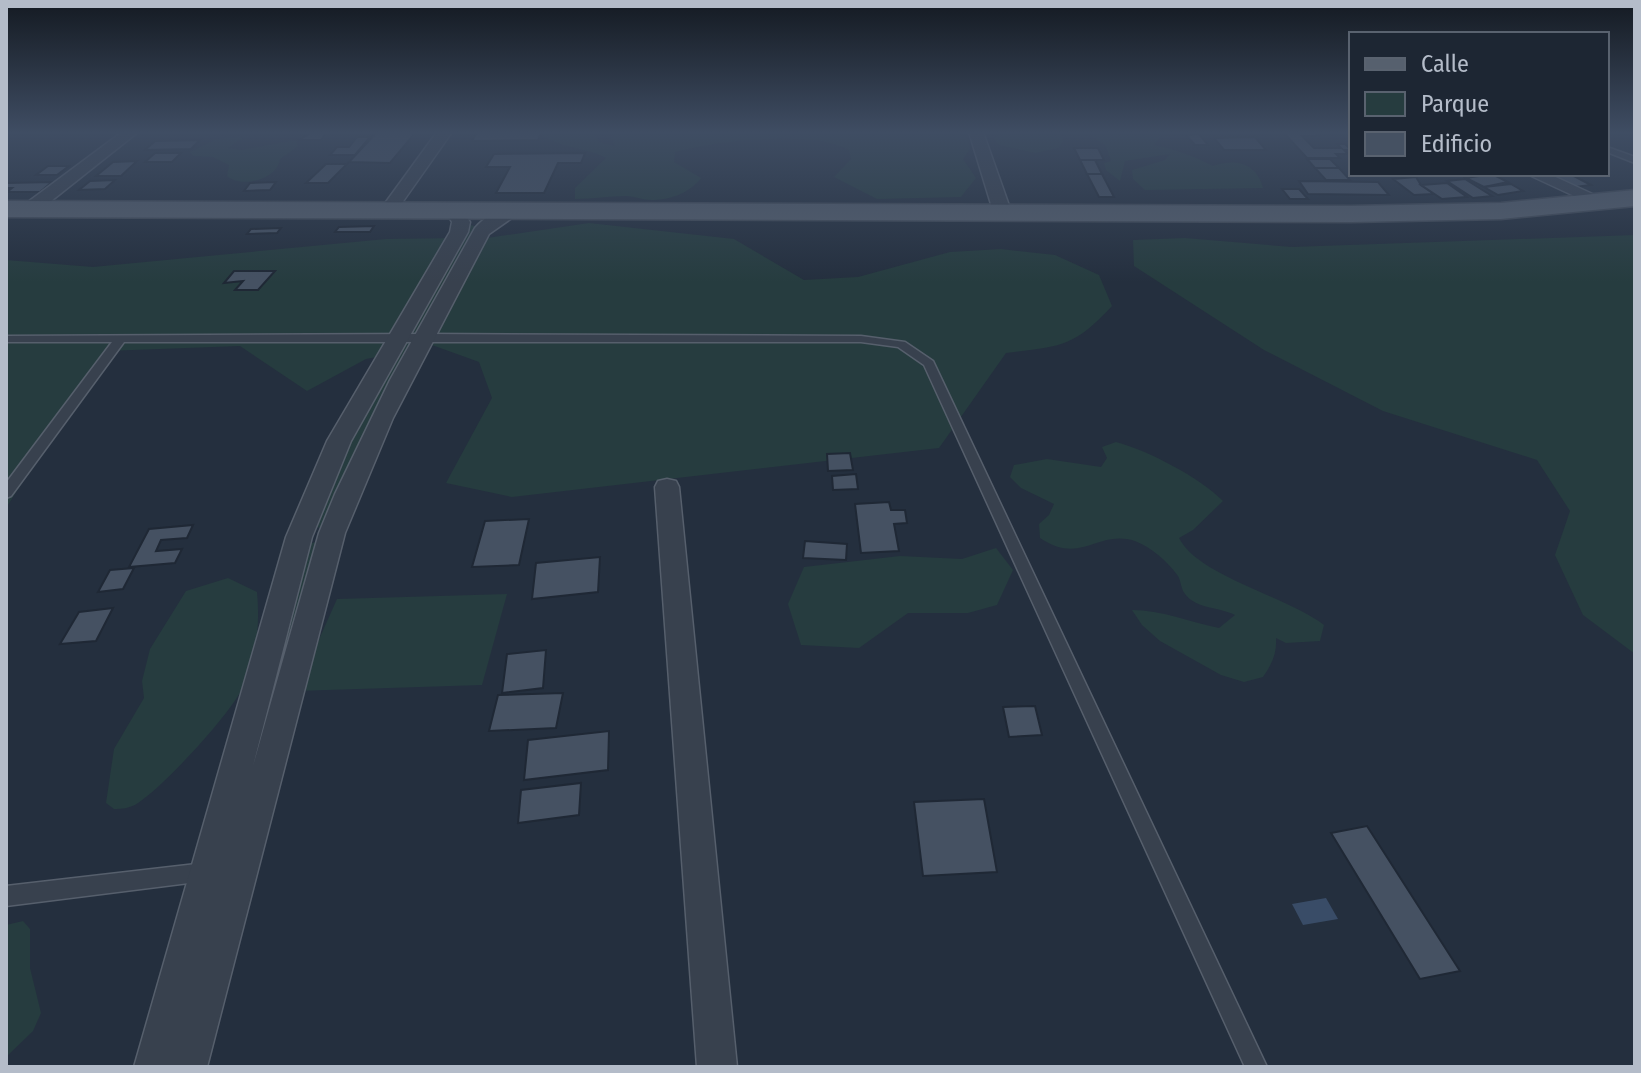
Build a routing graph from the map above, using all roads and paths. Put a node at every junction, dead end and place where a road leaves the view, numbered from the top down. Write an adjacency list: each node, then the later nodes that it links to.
1 (58, 182): 7 (street)
2 (409, 182): 8 (street)
3 (992, 182): 11 (street)
4 (1554, 182): 6 (street)
5 (1635, 198): 6 (main road)
6 (1604, 203): 11 (main road)
7 (18, 209): 8 (main road)
8 (386, 213): 9 (main road)
9 (455, 213): 10 (main road); 12 (street)
10 (511, 213): 11 (main road); 12 (street)
11 (1003, 214)
12 (412, 337): 14 (lane); 17 (street); 18 (street); 25 (lane)
13 (6, 339): 14 (lane)
14 (120, 339): 16 (lane)
15 (667, 487): 24 (street)
16 (6, 493)
17 (332, 533): 18 (lane); 19 (street)
18 (299, 537): 20 (street)
19 (241, 867): 20 (lane); 23 (street)
20 (207, 872): 21 (lane); 22 (street)
21 (6, 896)
22 (154, 1067)
23 (187, 1067)
24 (717, 1067)
25 (1256, 1067)

